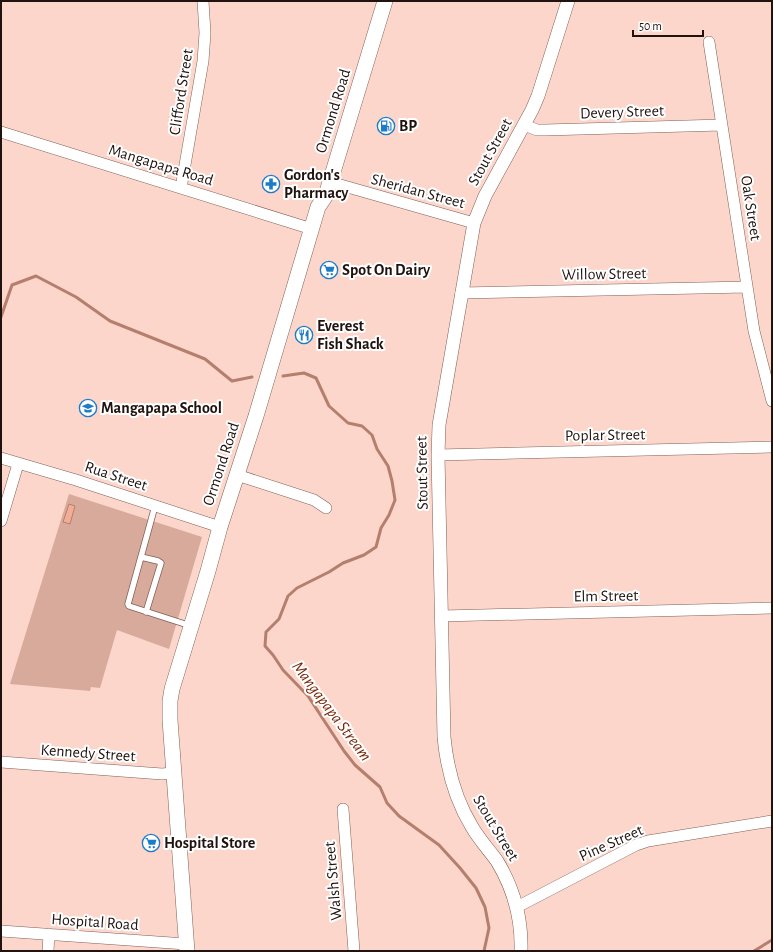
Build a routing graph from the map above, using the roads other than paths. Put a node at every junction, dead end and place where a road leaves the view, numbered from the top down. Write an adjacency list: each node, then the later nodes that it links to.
1 (203, 1): 9 (street, Clifford Street)
2 (385, 1): 8 (main road, Ormond Road)
3 (568, 1): 5 (street, Stout Street)
4 (710, 42): 6 (street, Oak Street)
5 (524, 125): 6 (street, Devery Street); 10 (street, Stout Street)
6 (722, 125): 12 (street, Oak Street)
7 (1, 132): 9 (street, Mangapapa Road)
8 (330, 182): 10 (street, Sheridan Street); 11 (main road, Ormond Road)
9 (181, 188): 11 (street, Mangapapa Road)
10 (474, 223): 13 (street, Stout Street)
11 (312, 229): 19 (main road, Ormond Road)
12 (747, 286): 13 (street, Willow Street); 14 (street, Oak Street)
13 (461, 293): 16 (street, Stout Street)
14 (772, 401)
15 (772, 447): 16 (street, Poplar Street)
16 (438, 455): 27 (street, Stout Street)
17 (1, 458): 18 (street, Rua Street)
18 (18, 464): 20 (street, Rua Street); 22 (street)
19 (237, 475): 21 (street); 23 (main road, Ormond Road)
20 (155, 506): 23 (street, Rua Street); 24 (lane)
21 (326, 508)
22 (1, 521)
23 (220, 526): 28 (main road, Ormond Road)
24 (141, 556): 26 (lane); 26 (lane)
25 (772, 608): 27 (street, Elm Street)
26 (146, 612): 28 (lane)
27 (442, 616): 33 (street, Stout Street)
28 (191, 626): 30 (main road, Ormond Road)
29 (1, 762): 30 (street, Kennedy Street)
30 (173, 774): 36 (main road, Ormond Road)
31 (343, 809): 38 (street, Walsh Street)
32 (772, 821): 33 (street, Pine Street)
33 (517, 907): 39 (street, Stout Street)
34 (1, 931): 35 (street, Hospital Road)
35 (49, 934): 36 (street, Hospital Road); 37 (street)
36 (187, 948)
37 (48, 951)
38 (354, 951)
39 (521, 951)

